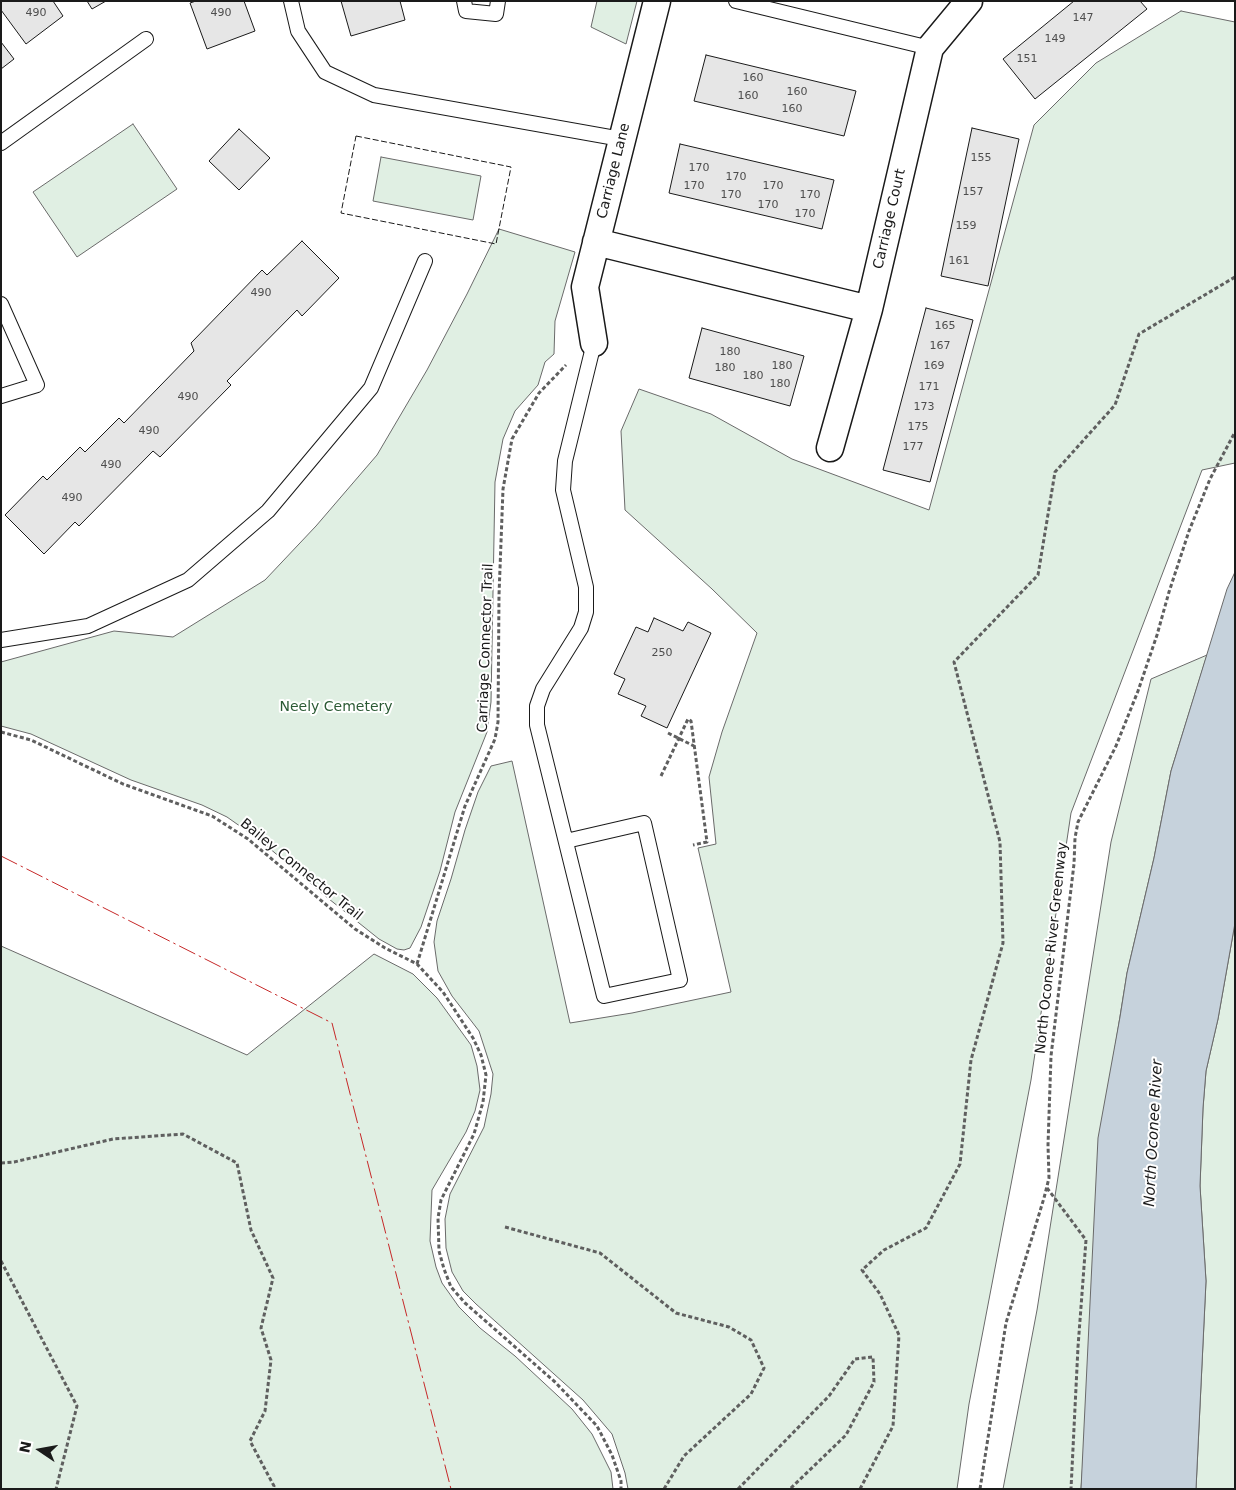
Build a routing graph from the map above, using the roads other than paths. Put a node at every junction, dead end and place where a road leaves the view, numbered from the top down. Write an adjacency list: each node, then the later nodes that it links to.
1 (291, 1): 9 (lane)
2 (464, 1): 3 (lane)
3 (498, 1)
4 (658, 1): 9 (street, Carriage Lane)
5 (736, 1): 8 (lane)
6 (969, 1): 8 (street, Carriage Court)
7 (146, 39): 10 (lane)
8 (930, 48): 14 (street, Carriage Court)
9 (621, 140): 11 (street, Carriage Lane)
10 (1, 143)
11 (596, 242): 14 (street); 15 (street, Carriage Lane)
12 (426, 261): 18 (lane)
13 (1, 304): 16 (lane)
14 (869, 309): 17 (street, Carriage Court)
15 (594, 343): 19 (lane)
16 (1, 396)
17 (830, 448)
18 (1, 639)
19 (566, 841): 19 (lane)

